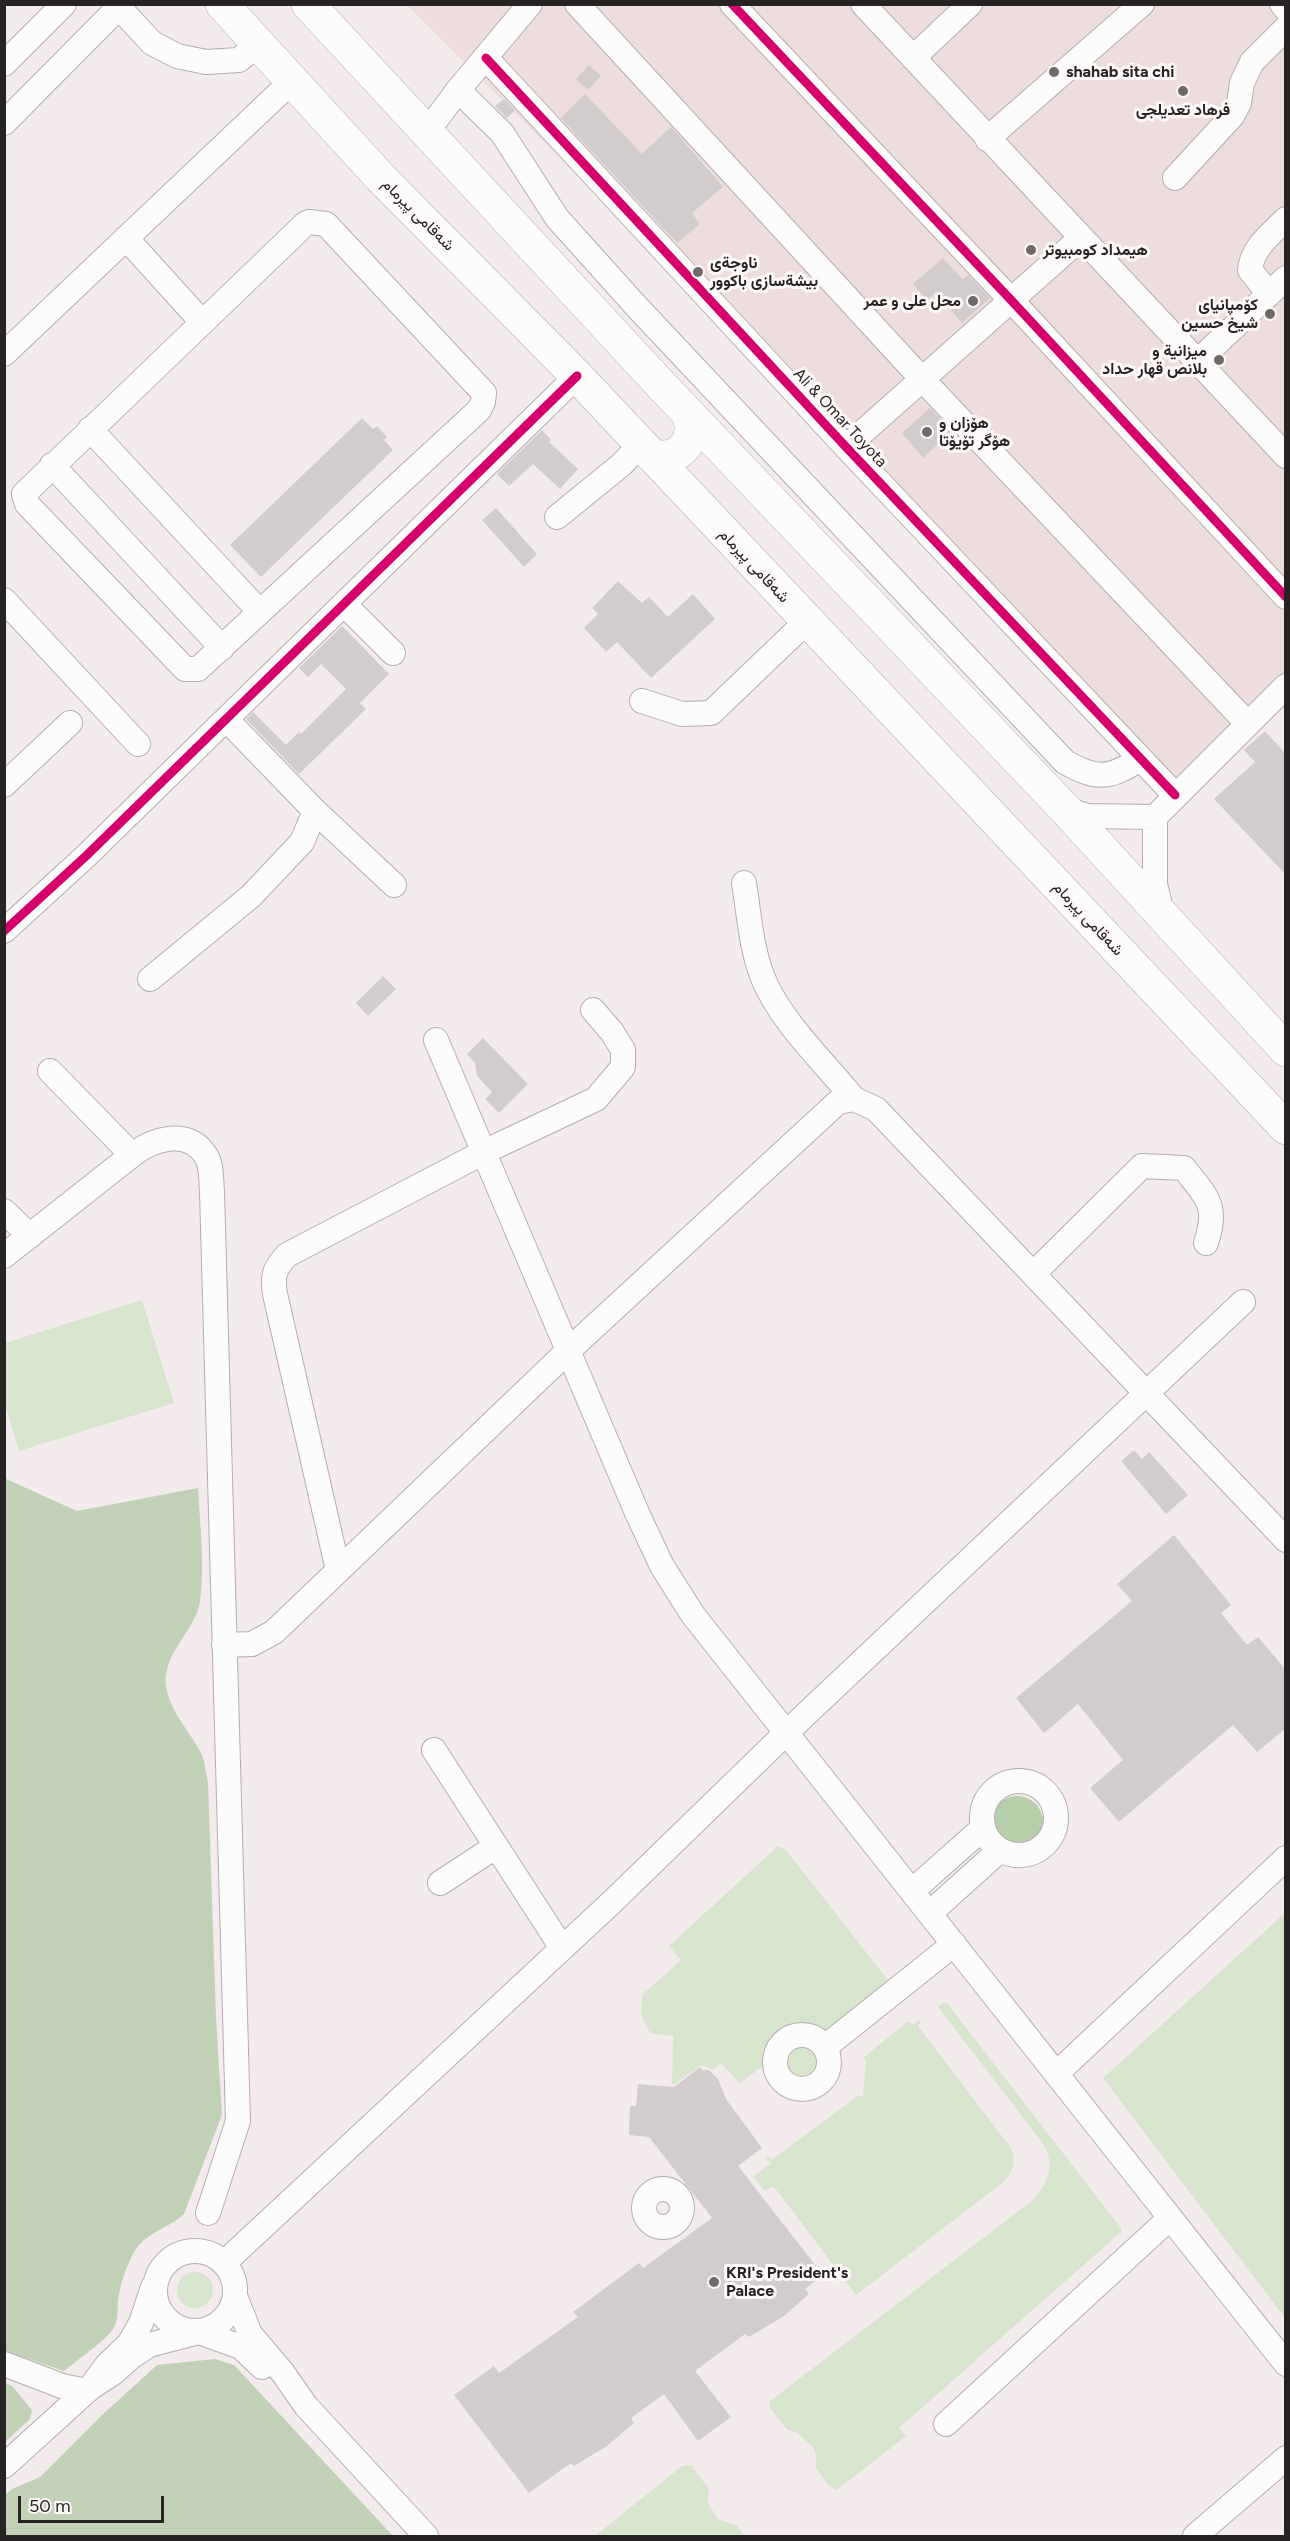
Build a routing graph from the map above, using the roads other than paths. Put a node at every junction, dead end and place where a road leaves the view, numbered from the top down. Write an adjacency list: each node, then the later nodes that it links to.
1 (64, 4): 17 (street)
2 (222, 4): 14 (highway, شەقامی پیرمام)
3 (308, 4): 21 (highway)
4 (530, 4): 15 (street)
5 (577, 4): 33 (street)
6 (732, 4): 28 (street)
7 (863, 4): 16 (street)
8 (970, 4): 16 (street)
9 (1142, 4): 22 (street)
10 (1282, 4): 12 (street)
11 (117, 6): 14 (street); 20 (street)
12 (1286, 9)
13 (1286, 28): 23 (street)
14 (258, 44): 18 (highway, شەقامی پیرمام)
15 (486, 58): 19 (street); 37 (street, Ali & Omar Toyota)
16 (913, 58): 22 (street)
17 (4, 63)
18 (292, 81): 25 (street); 32 (highway, شەقامی پیرمام)
19 (458, 90): 21 (street); 55 (street)
20 (4, 123)
21 (427, 132): 34 (highway)
22 (987, 139): 26 (street)
23 (1174, 178)
24 (1286, 219): 27 (street)
25 (126, 238): 29 (street); 30 (street)
26 (1081, 238): 28 (street, Ali & Omar Toyota); 31 (street)
27 (1277, 286): 31 (street)
28 (1011, 300): 33 (street, Ali & Omar Toyota); 41 (street)
29 (202, 322): 35 (street); 44 (street)
30 (4, 354)
31 (1198, 361): 36 (street)
32 (577, 376): 38 (highway, شەقامی پیرمام); 43 (street)
33 (921, 378): 37 (street, Ali & Omar Toyota); 52 (street)
34 (687, 412): 38 (highway); 56 (highway)
35 (90, 429): 39 (street); 44 (street)
36 (1283, 446)
37 (846, 447): 54 (street, Ali & Omar Toyota)
38 (646, 449): 40 (street); 45 (highway, شەقامی پیرمام)
39 (52, 465): 46 (street); 46 (street)
40 (557, 517)
41 (1286, 597)
42 (4, 600): 53 (street)
43 (344, 604): 47 (street); 50 (street)
44 (260, 612): 46 (street)
45 (806, 622): 49 (street); 72 (highway, شەقامی پیرمام)
46 (222, 648)
47 (393, 653)
48 (1286, 686): 52 (street)
49 (642, 700)
50 (226, 719): 60 (street); 65 (street)
51 (70, 723): 57 (street)
52 (1247, 723): 58 (street)
53 (138, 744)
54 (1140, 759): 55 (street); 58 (street, Ali & Omar Toyota)
55 (1065, 762): 56 (street)
56 (1038, 783): 59 (highway)
57 (4, 785)
58 (1174, 795): 61 (street)
59 (1065, 809): 61 (street); 64 (highway)
60 (315, 811): 63 (street); 66 (street)
61 (1155, 817): 64 (street)
62 (744, 883): 71 (street)
63 (394, 885)
64 (1162, 914): 69 (highway)
65 (4, 931)
66 (150, 979)
67 (593, 1010): 73 (street)
68 (436, 1040): 73 (street)
69 (1284, 1045)
70 (50, 1071): 74 (street)
71 (854, 1099): 79 (street); 81 (street)
72 (1286, 1128)
73 (484, 1152): 81 (street); 84 (street)
74 (132, 1155): 76 (street); 85 (street)
75 (4, 1210): 76 (street)
76 (30, 1236): 78 (street)
77 (1206, 1242): 79 (street)
78 (4, 1256)
79 (1033, 1274): 82 (street)
80 (1243, 1302): 82 (street)
81 (569, 1350): 84 (street); 86 (street)
82 (1147, 1395): 83 (street); 86 (street)
83 (1286, 1540)
84 (338, 1570): 85 (street)
85 (224, 1645): 99 (street)
86 (786, 1733): 93 (street); 96 (street)
87 (434, 1750): 89 (street)
88 (983, 1828): 90 (street); 90 (street); 93 (street)
89 (495, 1847): 92 (street); 96 (street)
90 (1000, 1850): 94 (street)
91 (1286, 1858): 98 (street)
92 (440, 1883)
93 (913, 1890): 94 (street)
94 (930, 1913): 95 (street)
95 (954, 1944): 97 (street); 98 (street)
96 (562, 1948): 101 (street)
97 (825, 2048)
98 (1056, 2074): 100 (street)
99 (208, 2213)
100 (1170, 2218): 106 (street); 111 (street)
101 (224, 2263): 102 (street); 103 (street)
102 (155, 2281): 104 (street); 108 (street)
103 (235, 2296): 104 (street); 109 (street)
104 (199, 2332): 108 (street); 109 (street)
105 (4, 2364): 108 (street)
106 (1286, 2364)
107 (4, 2372): 110 (street)
108 (88, 2389): 110 (street)
109 (306, 2406): 114 (street)
110 (60, 2416): 113 (street)
111 (946, 2424)
112 (1286, 2458): 115 (street)
113 (4, 2466)
114 (426, 2536)
115 (1195, 2536)

